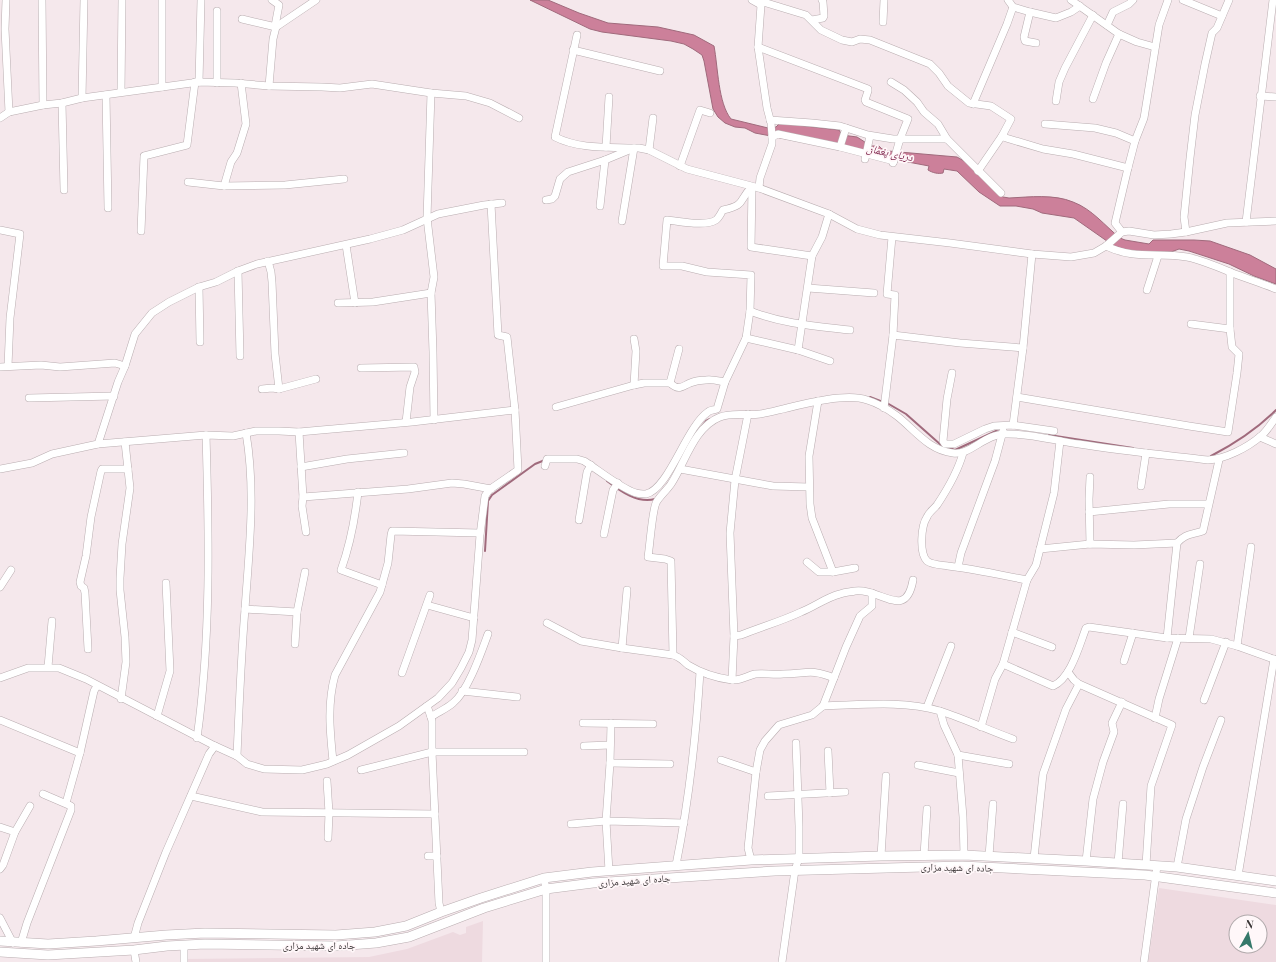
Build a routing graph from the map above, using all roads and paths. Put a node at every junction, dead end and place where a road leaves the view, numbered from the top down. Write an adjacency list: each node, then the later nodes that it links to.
1 (6, 0): 31 (street)
2 (42, 0): 56 (street)
3 (84, 0): 51 (street)
4 (122, 0): 45 (street)
5 (162, 0): 44 (street)
6 (201, 0): 39 (street)
7 (272, 0): 30 (street)
8 (316, 0): 30 (street)
9 (752, 0): 19 (street)
10 (822, 0): 27 (street)
11 (884, 0): 28 (street)
12 (1008, 0): 21 (street)
13 (1071, 0): 20 (street)
14 (1133, 0): 29 (street)
15 (1168, 0): 36 (street)
16 (1183, 0): 25 (street)
17 (1229, 0): 25 (street)
18 (1273, 0): 48 (street)
19 (761, 2): 27 (street); 35 (street)
20 (1080, 6): 23 (street); 24 (street)
21 (1013, 7): 23 (street); 55 (street)
22 (217, 11): 41 (street)
23 (1030, 12): 34 (street)
24 (1093, 15): 29 (street); 53 (street)
25 (1222, 16): 98 (street)
26 (242, 19): 30 (street)
27 (812, 20): 55 (street)
28 (883, 22)
29 (1107, 25): 32 (street)
30 (276, 27): 43 (street)
31 (3, 29): 57 (street)
32 (1119, 34): 36 (street); 52 (street)
33 (577, 35): 37 (street)
34 (1036, 43)
35 (758, 47): 62 (street); 68 (street)
36 (1155, 47): 70 (street)
37 (573, 50): 38 (street); 71 (street)
38 (660, 71)
39 (197, 82): 41 (street); 44 (street); 97 (street)
40 (891, 82): 69 (street)
41 (217, 83): 42 (street)
42 (241, 84): 43 (street); 82 (street)
43 (270, 86): 46 (street)
44 (162, 87): 45 (street)
45 (121, 92): 47 (street)
46 (431, 93): 60 (street); 92 (street)
47 (106, 95): 51 (street); 90 (street)
48 (1260, 96): 50 (street); 95 (street)
49 (609, 97): 71 (street)
50 (1276, 97)
51 (82, 98): 54 (street)
52 (1093, 99)
53 (1056, 101)
54 (62, 103): 56 (street); 84 (street)
55 (973, 104): 66 (street)
56 (43, 105): 57 (street)
57 (9, 112): 59 (street)
58 (710, 113): 77 (street)
59 (0, 118)
60 (519, 118)
61 (653, 118): 74 (street)
62 (771, 122): 64 (street); 65 (street)
63 (1045, 124): 70 (street)
64 (845, 130): 67 (street); 72 (street)
65 (772, 136): 72 (street); 83 (street)
66 (1002, 136): 78 (street); 79 (street)
67 (869, 138): 68 (street); 75 (street)
68 (900, 139): 69 (street); 75 (street)
69 (947, 139): 79 (street)
70 (1135, 141): 78 (street)
71 (606, 147): 73 (street)
72 (840, 147): 75 (street)
73 (634, 148): 74 (street); 76 (street); 93 (street)
74 (649, 150): 77 (street)
75 (866, 157)
76 (605, 160): 86 (street); 89 (street)
77 (680, 166): 83 (street)
78 (1128, 168): 99 (street)
79 (978, 171): 85 (street)
80 (344, 179): 82 (street)
81 (188, 182): 82 (street)
82 (224, 186)
83 (756, 187): 91 (street); 104 (street); 117 (street)
84 (64, 190)
85 (1001, 193)
86 (546, 200)
87 (502, 203): 88 (street)
88 (491, 204): 92 (street); 147 (street)
89 (600, 206)
90 (108, 208)
91 (829, 214): 100 (street); 104 (street)
92 (427, 218): 101 (street); 113 (street)
93 (622, 221)
94 (1276, 221): 95 (street)
95 (1246, 222): 98 (street)
96 (0, 230): 131 (street)
97 (140, 231)
98 (1186, 232): 99 (street)
99 (1120, 233): 102 (street)
100 (892, 237): 103 (street); 122 (street)
101 (346, 245): 106 (street); 116 (street)
102 (1107, 245): 103 (street); 105 (street)
103 (1032, 254): 126 (street)
104 (812, 256): 110 (street)
105 (1158, 256): 108 (street); 112 (street)
106 (268, 261): 107 (street); 140 (street)
107 (238, 271): 109 (street); 129 (street)
108 (1230, 272): 111 (street); 120 (street)
109 (199, 287): 125 (street); 132 (street)
110 (808, 288): 114 (street); 119 (street)
111 (1276, 289)
112 (1147, 290)
113 (431, 292): 116 (street); 150 (street)
114 (874, 293)
115 (338, 303): 116 (street)
116 (355, 303)
117 (750, 311): 119 (street); 123 (street)
118 (1191, 324): 120 (street)
119 (802, 325): 121 (street); 128 (street)
120 (1230, 329): 142 (street)
121 (850, 330)
122 (893, 335): 126 (street); 146 (street)
123 (746, 338): 128 (street); 136 (street)
124 (634, 339): 138 (street)
125 (200, 342)
126 (1023, 348): 142 (street)
127 (679, 349): 137 (street)
128 (798, 350): 130 (street)
129 (240, 356)
130 (830, 361)
131 (4, 366): 132 (street)
132 (125, 366): 141 (street)
133 (361, 368): 151 (street)
134 (952, 373): 152 (street)
135 (316, 379): 140 (street)
136 (725, 382): 137 (street); 181 (street)
137 (670, 383): 138 (street)
138 (634, 384): 145 (street)
139 (262, 389): 140 (street)
140 (279, 390)
141 (114, 396): 143 (street); 162 (street)
142 (1017, 397): 153 (street)
143 (29, 398)
144 (818, 401): 146 (street); 148 (street); 178 (street)
145 (556, 407)
146 (884, 408): 165 (street)
147 (515, 410): 150 (street); 179 (street)
148 (748, 414): 173 (street); 175 (street)
149 (1276, 417): 159 (street)
150 (434, 420): 151 (street)
151 (406, 422): 155 (street)
152 (1003, 425): 153 (street); 157 (street)
153 (1013, 425): 154 (street)
154 (1054, 431)
155 (299, 432): 156 (street); 170 (street)
156 (246, 433): 158 (street); 209 (street)
157 (1003, 434): 160 (street); 165 (street); 195 (street)
158 (206, 435): 161 (street); 259 (street)
159 (1260, 437): 163 (street); 167 (street)
160 (1060, 441): 166 (street); 192 (street)
161 (125, 442): 162 (street); 172 (street)
162 (98, 444): 171 (street)
163 (1276, 444)
164 (404, 453): 170 (street)
165 (963, 453): 195 (street)
166 (1146, 453): 167 (street); 177 (street)
167 (1219, 460): 183 (street)
168 (591, 465): 169 (street); 176 (street); 185 (street)
169 (544, 466)
170 (301, 467): 182 (street)
171 (0, 469)
172 (128, 469): 227 (street); 243 (street)
173 (680, 469): 175 (street); 181 (street)
174 (1090, 477): 184 (street)
175 (735, 480): 178 (street); 217 (street)
176 (618, 483): 181 (street); 188 (street)
177 (1141, 486)
178 (809, 487): 199 (street)
179 (491, 489): 180 (street); 187 (street)
180 (358, 492): 182 (street); 203 (street)
181 (656, 494): 228 (street)
182 (303, 497): 186 (street)
183 (1208, 504): 184 (street); 189 (street)
184 (1089, 512): 190 (street)
185 (579, 520)
186 (306, 532)
187 (480, 533): 203 (street); 211 (street)
188 (604, 534)
189 (1177, 543): 190 (street); 218 (street)
190 (1090, 544): 192 (street)
191 (1251, 548): 224 (street)
192 (1040, 549): 201 (street)
193 (807, 562): 199 (street)
194 (1200, 564): 220 (street)
195 (958, 567): 201 (street)
196 (855, 568): 199 (street)
197 (11, 570): 204 (street)
198 (305, 572): 210 (street)
199 (833, 572)
200 (913, 580): 206 (street)
201 (1027, 580): 214 (street)
202 (166, 583): 250 (street)
203 (382, 585): 272 (street)
204 (0, 587)
205 (626, 590): 226 (street)
206 (872, 592): 217 (street); 237 (street)
207 (430, 595): 208 (street)
208 (427, 605): 211 (street); 235 (street)
209 (245, 609): 210 (street); 270 (street)
210 (297, 612): 222 (street)
211 (474, 618): 247 (street)
212 (52, 621): 232 (street)
213 (548, 623): 226 (street)
214 (1012, 632): 225 (street); 231 (street)
215 (1133, 633): 218 (street); 230 (street); 234 (street)
216 (488, 634): 241 (street)
217 (734, 636): 238 (street)
218 (1167, 638): 219 (street)
219 (1178, 638): 220 (street); 252 (street)
220 (1189, 638): 221 (street)
221 (1226, 642): 224 (street); 244 (street)
222 (295, 644)
223 (950, 646): 248 (street)
224 (1237, 646): 229 (street)
225 (1052, 647)
226 (622, 648): 228 (street)
227 (88, 649)
228 (673, 655): 233 (street)
229 (1275, 660): 320 (street)
230 (1124, 661)
231 (1003, 664): 234 (street); 258 (street)
232 (48, 667): 236 (street); 240 (street)
233 (700, 672): 238 (street); 296 (street)
234 (1068, 672): 239 (street)
235 (402, 673)
236 (0, 678)
237 (834, 678): 238 (street); 246 (street)
238 (732, 680)
239 (1079, 684): 245 (street); 308 (street)
240 (96, 688): 243 (street); 268 (street)
241 (462, 691): 242 (street); 251 (street)
242 (517, 697)
243 (122, 699): 250 (street)
244 (1204, 700)
245 (1122, 702): 252 (street); 310 (street)
246 (823, 706): 248 (street); 278 (street)
247 (428, 707): 251 (street); 272 (street)
248 (927, 707): 249 (street)
249 (940, 711): 258 (street); 269 (street)
250 (157, 716): 259 (street)
251 (431, 717): 266 (street)
252 (1155, 718): 313 (street)
253 (0, 720): 268 (street)
254 (1221, 720): 315 (street)
255 (583, 723): 256 (street)
256 (611, 723): 257 (street); 263 (street)
257 (653, 724)
258 (981, 727): 260 (street)
259 (197, 738): 264 (street)
260 (1013, 739)
261 (796, 743): 285 (street)
262 (584, 746): 263 (street)
263 (610, 746): 273 (street)
264 (212, 750): 270 (street); 286 (street)
265 (828, 751): 283 (street)
266 (432, 752): 267 (street); 277 (street); 294 (street)
267 (524, 752)
268 (80, 753): 288 (street)
269 (958, 755): 275 (street); 279 (street)
270 (237, 756): 272 (street)
271 (721, 760): 278 (street)
272 (333, 761)
273 (610, 763): 274 (street); 295 (street)
274 (670, 764)
275 (1009, 764)
276 (918, 765): 279 (street)
277 (361, 770)
278 (756, 772): 309 (street)
279 (959, 773): 302 (street)
280 (886, 776): 305 (street)
281 (328, 781): 293 (street)
282 (845, 792): 283 (street)
283 (830, 793): 285 (street)
284 (43, 794): 288 (street)
285 (798, 794): 287 (street); 307 (street)
286 (191, 796): 293 (street); 328 (street)
287 (768, 796)
288 (66, 803): 330 (street)
289 (993, 804): 306 (street)
290 (1123, 804): 311 (street)
291 (30, 806): 299 (street)
292 (927, 809): 301 (street)
293 (329, 813): 294 (street); 300 (street)
294 (435, 814): 304 (street)
295 (606, 821): 296 (street); 297 (street); 317 (street)
296 (684, 823): 312 (street)
297 (571, 824)
298 (0, 827): 299 (street)
299 (15, 832): 316 (street)
300 (328, 838)
301 (924, 855): 302 (main road, جاده ای شهید مزاری); 305 (main road, جاده ای شهید مزاری)
302 (964, 855): 306 (main road, جاده ای شهید مزاری)
303 (428, 856): 304 (street)
304 (437, 856): 325 (street)
305 (881, 856): 307 (main road, جاده ای شهید مزاری)
306 (989, 856): 308 (main road, جاده ای شهید مزاری)
307 (798, 858): 309 (main road, جاده ای شهید مزاری); 318 (street)
308 (1034, 858): 310 (main road, جاده ای شهید مزاری)
309 (752, 860): 312 (main road, جاده ای شهید مزاری)
310 (1086, 861): 311 (main road, جاده ای شهید مزاری)
311 (1118, 863): 313 (main road, جاده ای شهید مزاری)
312 (676, 865): 317 (main road, جاده ای شهید مزاری)
313 (1146, 865): 314 (main road, جاده ای شهید مزاری)
314 (1157, 866): 315 (main road, جاده ای شهید مزاری); 319 (street)
315 (1177, 867): 320 (main road, جاده ای شهید مزاری)
316 (0, 869)
317 (609, 870): 321 (main road, جاده ای شهید مزاری)
318 (795, 870): 319 (main road, جاده ای شهید مزاری); 323 (main road, جاده ای شهید مزاری); 338 (street)
319 (1156, 876): 324 (main road, جاده ای شهید مزاری); 339 (street)
320 (1238, 876): 322 (main road, جاده ای شهید مزاری)
321 (544, 878): 323 (street); 325 (main road, جاده ای شهید مزاری)
322 (1276, 881)
323 (546, 888): 331 (main road, جاده ای شهید مزاری); 337 (street)
324 (1276, 893)
325 (441, 912): 327 (main road, جاده ای شهید مزاری)
326 (0, 918): 330 (street)
327 (262, 934): 328 (main road, جاده ای شهید مزاری); 331 (main road)
328 (134, 938): 330 (main road, جاده ای شهید مزاری)
329 (0, 941): 330 (main road, جاده ای شهید مزاری)
330 (17, 943)
331 (263, 944): 332 (main road, جاده ای شهید مزاری)
332 (184, 945): 333 (main road, جاده ای شهید مزاری); 336 (street)
333 (134, 950): 334 (main road, جاده ای شهید مزاری); 335 (street)
334 (0, 952)
335 (136, 962)
336 (184, 962)
337 (546, 962)
338 (782, 962)
339 (1144, 962)

